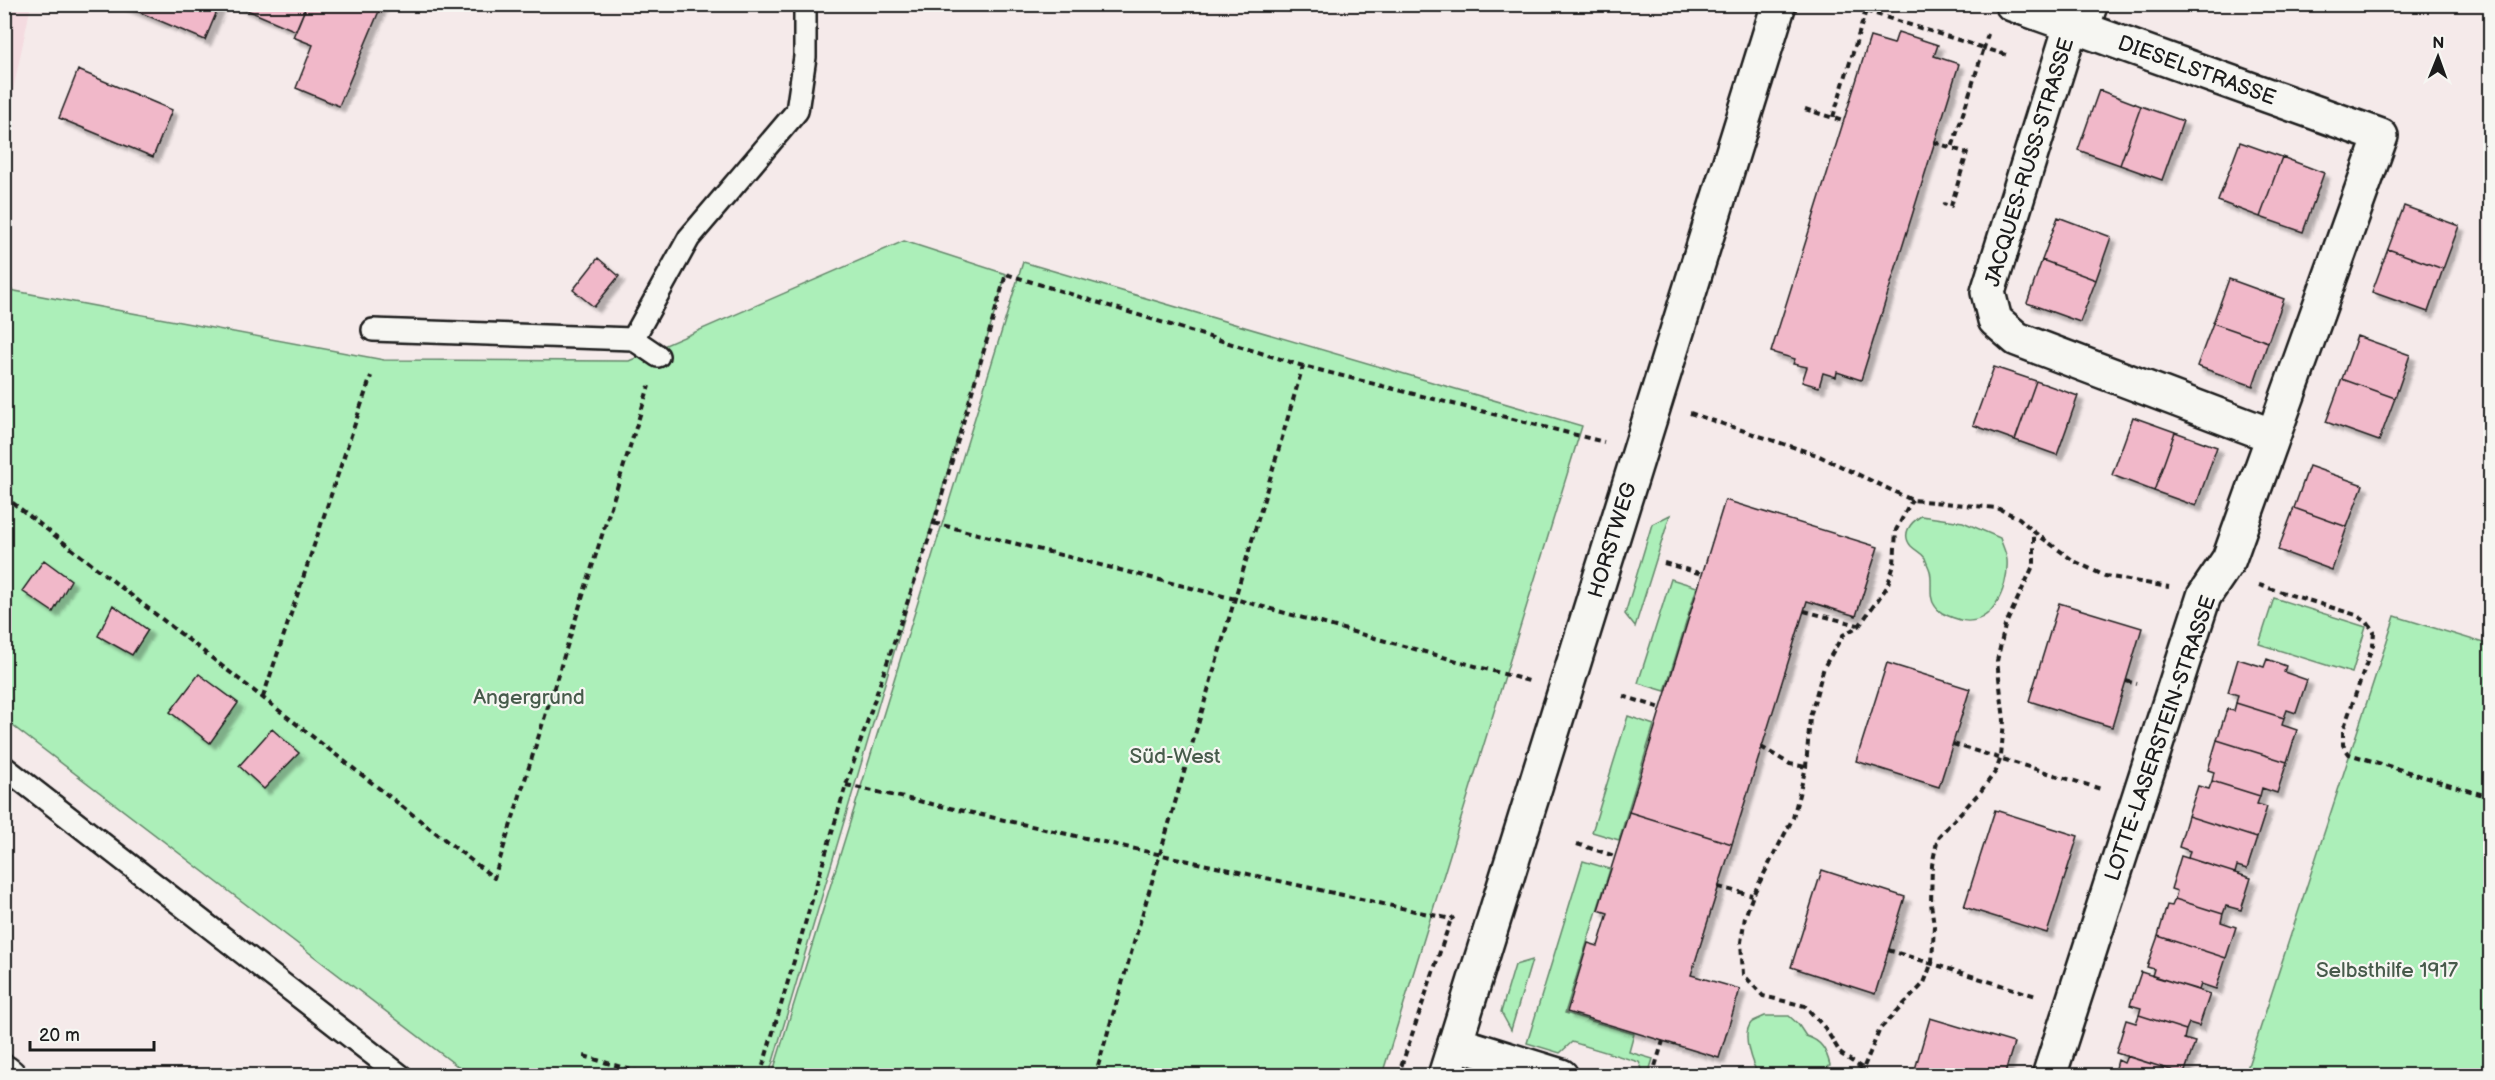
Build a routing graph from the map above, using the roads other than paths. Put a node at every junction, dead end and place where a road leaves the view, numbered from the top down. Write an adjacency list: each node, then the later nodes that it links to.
1 (805, 4): 7 (lane)
2 (1779, 4): 11 (main road, HORSTWEG)
3 (2012, 4): 4 (main road, DIESELSTRASSE)
4 (2085, 20): 5 (main road, DIESELSTRASSE); 9 (main road, JACQUES-RUSS-STRASSE)
5 (2381, 136): 9 (main road, LOTTE-LASERSTEIN-STRASSE)
6 (373, 330): 7 (lane)
7 (633, 339): 8 (lane)
8 (658, 356)
9 (2273, 436): 17 (main road, LOTTE-LASERSTEIN-STRASSE)
10 (4, 767): 14 (lane)
11 (1455, 1043): 15 (main road, HORSTWEG); 16 (main road)
12 (4, 1072): 13 (main road)
13 (9, 1076)
14 (401, 1076)
15 (1445, 1076)
16 (1561, 1076)
17 (2049, 1076)

